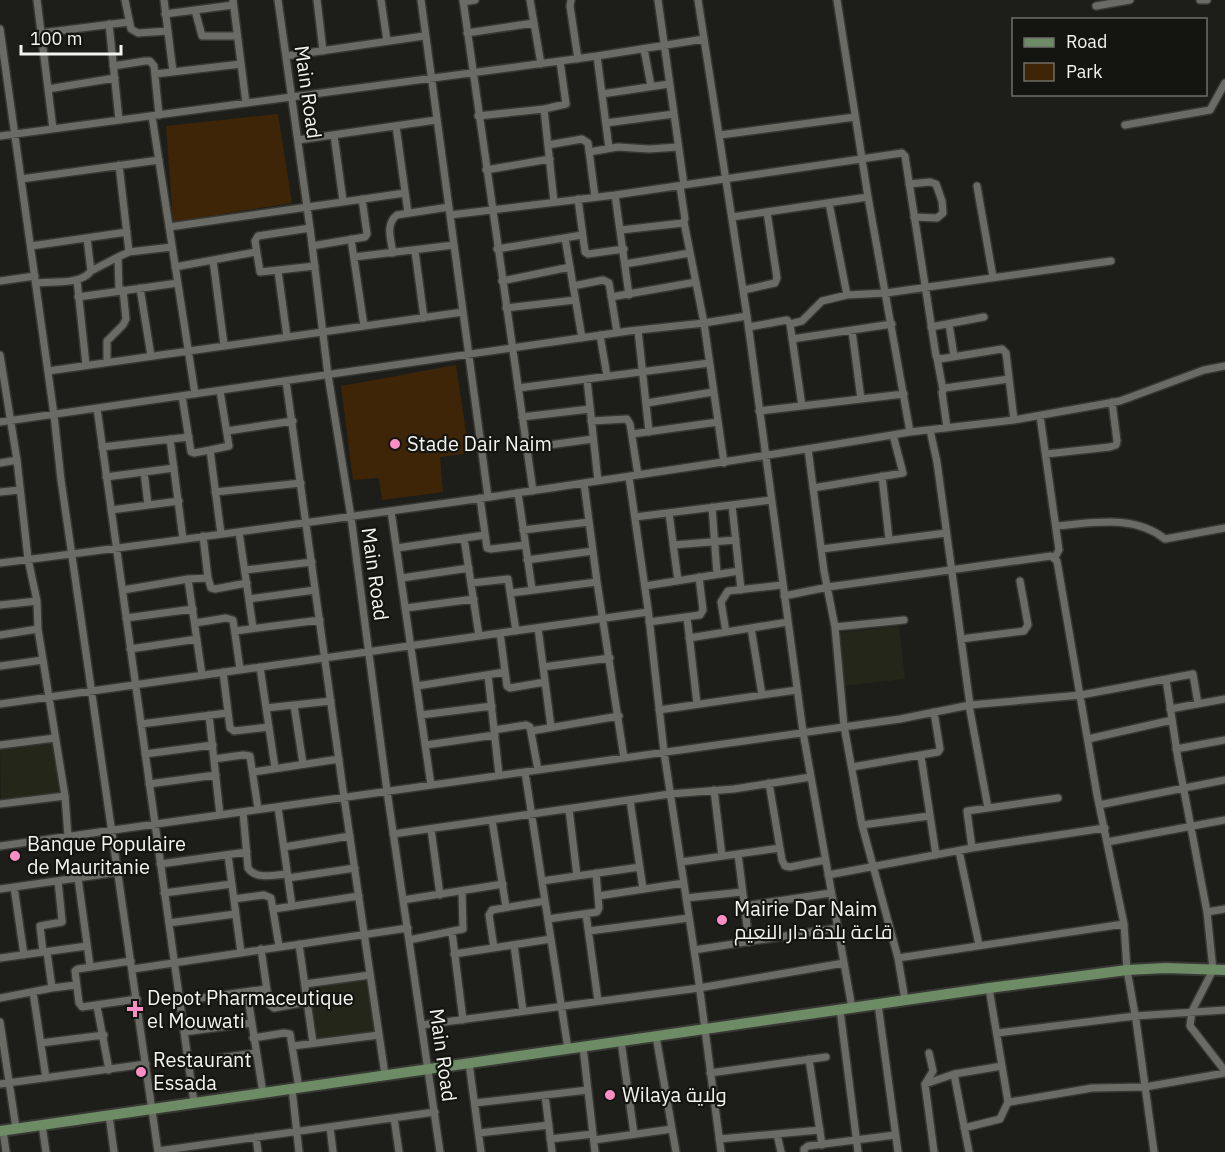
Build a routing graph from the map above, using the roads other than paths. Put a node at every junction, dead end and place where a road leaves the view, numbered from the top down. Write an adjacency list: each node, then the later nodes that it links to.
1 (37, 0): 27 (street)
2 (126, 0): 22 (street)
3 (164, 0): 21 (street)
4 (278, 0): 36 (street, Main Road)
5 (317, 0): 35 (street)
6 (381, 0): 32 (street)
7 (421, 0): 30 (street)
8 (476, 0): 16 (street)
9 (530, 0): 23 (street)
10 (658, 0): 33 (street)
11 (698, 0): 31 (street)
12 (837, 0): 61 (street)
13 (1130, 0): 19 (street)
14 (1200, 0): 15 (street)
15 (1207, 0)
16 (463, 1): 28 (street)
17 (570, 1): 38 (street)
18 (233, 2): 20 (street); 29 (street)
19 (1096, 6)
20 (195, 10): 21 (street); 29 (street)
21 (165, 14): 26 (street)
22 (129, 22): 24 (street); 26 (street)
23 (534, 22): 28 (street); 41 (street)
24 (109, 24): 27 (street); 42 (street)
25 (0, 29): 53 (street)
26 (168, 31): 43 (street)
27 (41, 33): 51 (street)
28 (467, 33): 44 (street)
29 (237, 36): 40 (street)
30 (424, 36): 32 (street); 47 (street)
31 (704, 39): 33 (street); 70 (street)
32 (387, 41): 35 (street)
33 (665, 46): 34 (street); 49 (street)
34 (644, 50): 37 (street); 50 (street)
35 (323, 51): 36 (street)
36 (286, 56): 55 (street, Main Road)
37 (597, 57): 38 (street); 52 (street)
38 (578, 59): 39 (street)
39 (560, 61): 41 (street); 57 (street)
40 (241, 64): 43 (street); 56 (street)
41 (541, 64): 44 (street)
42 (113, 66): 45 (street); 46 (street)
43 (173, 72): 45 (street)
44 (472, 73): 47 (street); 60 (street)
45 (155, 74): 59 (street)
46 (115, 78): 51 (street); 62 (street)
47 (431, 78): 55 (street); 63 (street)
48 (1225, 83): 65 (street)
49 (669, 84): 50 (street); 58 (street)
50 (651, 86): 52 (street)
51 (48, 89): 67 (street)
52 (602, 94): 64 (street)
53 (9, 96): 54 (street); 68 (street)
54 (0, 97)
55 (292, 97): 56 (street); 72 (street, Main Road)
56 (246, 103): 59 (street)
57 (544, 109): 60 (street); 73 (street)
58 (674, 114): 64 (street); 74 (street)
59 (156, 115): 62 (street); 79 (street)
60 (478, 116): 81 (street)
61 (855, 117): 70 (street); 78 (street)
62 (119, 120): 67 (street)
63 (436, 120): 66 (street); 97 (street)
64 (606, 123): 75 (street)
65 (1125, 125)
66 (396, 126): 69 (street); 87 (street)
67 (53, 129): 68 (street)
68 (15, 134): 71 (street); 83 (street)
69 (334, 135): 72 (street); 93 (street)
70 (720, 135): 82 (street)
71 (0, 136)
72 (298, 140): 96 (street, Main Road)
73 (548, 145): 76 (street); 77 (street)
74 (678, 147): 75 (street); 85 (street)
75 (609, 148): 76 (street)
76 (589, 152): 89 (street)
77 (550, 159): 81 (street); 94 (street)
78 (862, 159): 82 (street); 84 (street); 90 (street)
79 (159, 160): 80 (street); 105 (street)
80 (119, 165): 83 (street); 108 (street)
81 (486, 170): 98 (street)
82 (726, 178): 85 (street); 102 (street)
83 (21, 179): 113 (street)
84 (909, 184): 103 (street); 103 (street)
85 (682, 186): 88 (street); 104 (street)
86 (977, 186): 134 (street)
87 (405, 193): 91 (street); 100 (street)
88 (615, 195): 89 (street); 107 (street)
89 (595, 197): 92 (street)
90 (868, 197): 95 (street); 146 (street)
91 (362, 199): 93 (street); 112 (street)
92 (578, 199): 94 (street); 109 (street)
93 (343, 201): 96 (street)
94 (554, 202): 98 (street)
95 (829, 203): 99 (street); 148 (street)
96 (307, 206): 105 (street); 106 (street, Main Road)
97 (448, 207): 100 (street); 101 (street)
98 (492, 210): 101 (street); 117 (street)
99 (767, 212): 102 (street); 144 (street)
100 (408, 213): 122 (street)
101 (450, 215): 115 (street)
102 (732, 217): 144 (street)
103 (914, 217): 142 (street)
104 (684, 222): 107 (street); 123 (street)
105 (170, 227): 116 (street)
106 (310, 228): 114 (street, Main Road); 121 (street)
107 (621, 230): 118 (street)
108 (127, 232): 110 (street); 120 (street)
109 (582, 235): 111 (street); 118 (street)
110 (87, 238): 113 (street); 132 (street)
111 (565, 238): 117 (street); 131 (street)
112 (351, 240): 114 (street); 125 (street)
113 (31, 246): 135 (street)
114 (312, 246): 129 (street, Main Road)
115 (454, 246): 119 (street); 153 (street)
116 (172, 247): 120 (street); 130 (street)
117 (497, 249): 138 (street)
118 (624, 249): 128 (street)
119 (415, 250): 122 (street); 156 (street)
120 (129, 252): 124 (street)
121 (256, 252): 126 (street); 133 (street)
122 (393, 253): 125 (street)
123 (690, 253): 128 (street); 139 (street)
124 (118, 257): 132 (street); 145 (street)
125 (354, 257): 161 (street)
126 (213, 260): 130 (street); 172 (street)
127 (1111, 261): 134 (street)
128 (625, 264): 147 (street)
129 (315, 266): 133 (street); 166 (street, Main Road)
130 (176, 267): 140 (street)
131 (570, 267): 138 (street); 141 (street)
132 (91, 271): 136 (street)
133 (278, 271): 169 (street)
134 (993, 277): 142 (street)
135 (35, 279): 136 (street); 137 (street); 184 (street)
136 (77, 280): 149 (street)
137 (0, 281)
138 (502, 281): 152 (street)
139 (696, 282): 147 (street); 157 (street)
140 (178, 283): 143 (street); 174 (street)
141 (573, 286): 150 (street); 151 (street)
142 (925, 287): 146 (street); 163 (street)
143 (140, 288): 145 (street); 178 (street)
144 (744, 290): 154 (street)
145 (121, 291): 149 (street); 180 (street)
146 (886, 293): 148 (street); 159 (street)
147 (629, 295): 150 (street)
148 (847, 296): 158 (street)
149 (78, 297): 182 (street)
150 (611, 297): 167 (street)
151 (575, 300): 152 (street); 170 (street)
152 (506, 308): 173 (street)
153 (464, 312): 156 (street); 175 (street)
154 (747, 316): 157 (street); 162 (street)
155 (984, 317): 160 (street)
156 (424, 318): 161 (street)
157 (704, 323): 164 (street); 181 (street)
158 (790, 324): 162 (street); 171 (street)
159 (892, 324): 165 (street); 197 (street)
160 (949, 324): 163 (street); 177 (street)
161 (364, 326): 166 (street)
162 (749, 327): 205 (street)
163 (931, 327): 179 (street)
164 (638, 330): 167 (street); 185 (street)
165 (852, 331): 171 (street); 199 (street)
166 (323, 332): 169 (street); 186 (street, Main Road)
167 (617, 332): 168 (street)
168 (600, 335): 170 (street); 187 (street)
169 (287, 337): 172 (street)
170 (582, 338): 173 (street)
171 (792, 339): 202 (street)
172 (224, 345): 174 (street)
173 (512, 348): 175 (street); 192 (street)
174 (188, 351): 178 (street); 196 (street)
175 (469, 354): 186 (street); 249 (street)
176 (0, 355): 190 (street)
177 (954, 356): 179 (street); 189 (street)
178 (151, 357): 180 (street)
179 (937, 358): 193 (street)
180 (107, 362): 182 (street)
181 (709, 363): 185 (street); 195 (street)
182 (86, 365): 184 (street)
183 (1225, 366): 200 (street)
184 (48, 370): 206 (street)
185 (644, 372): 187 (street); 201 (street)
186 (328, 375): 191 (street); 258 (street, Main Road)
187 (606, 376): 188 (street)
188 (587, 379): 192 (street); 204 (street)
189 (1009, 379): 193 (street); 209 (street)
190 (2, 381): 210 (street)
191 (286, 381): 194 (street); 211 (street)
192 (518, 388): 208 (street)
193 (943, 390): 215 (street)
194 (220, 391): 196 (street); 217 (street)
195 (713, 392): 201 (street); 214 (street)
196 (195, 394): 198 (street)
197 (904, 394): 199 (street); 219 (street)
198 (182, 396): 203 (street); 222 (street)
199 (861, 399): 202 (street)
200 (1112, 402): 207 (street); 229 (street)
201 (647, 403): 218 (street)
202 (802, 406): 205 (street)
203 (97, 408): 206 (street); 225 (street)
204 (590, 410): 208 (street); 212 (street)
205 (759, 411): 230 (street)
206 (54, 415): 210 (street); 281 (street)
207 (1040, 416): 209 (street); 229 (street)
208 (522, 417): 226 (street)
209 (1014, 420): 215 (street)
210 (10, 421): 213 (street); 231 (street)
211 (293, 421): 217 (street); 241 (street)
212 (591, 421): 220 (street); 224 (street)
213 (0, 422)
214 (718, 422): 218 (street); 233 (street)
215 (947, 428): 216 (street)
216 (930, 430): 219 (street); 266 (street)
217 (227, 431): 228 (street)
218 (649, 432): 220 (street)
219 (910, 432): 221 (street)
220 (632, 434): 236 (street)
221 (892, 435): 227 (street); 237 (street)
222 (189, 437): 223 (street); 228 (street)
223 (170, 439): 225 (street); 234 (street)
224 (593, 439): 226 (street); 240 (street)
225 (102, 447): 238 (street)
226 (527, 448): 245 (street)
227 (808, 449): 230 (street); 243 (street)
228 (210, 450): 247 (street)
229 (1046, 453): 262 (street)
230 (765, 457): 233 (street); 250 (street)
231 (17, 460): 232 (street); 244 (street)
232 (0, 462)
233 (723, 463): 236 (street)
234 (174, 468): 235 (street); 251 (street)
235 (144, 472): 238 (street); 252 (street)
236 (638, 475): 239 (street)
237 (882, 476): 243 (street); 272 (street)
238 (106, 477): 255 (street)
239 (629, 477): 240 (street); 259 (street)
240 (598, 481): 242 (street)
241 (301, 483): 247 (street); 261 (street)
242 (584, 483): 245 (street); 260 (street)
243 (813, 488): 279 (street)
244 (20, 490): 246 (street); 283 (street)
245 (533, 490): 248 (street)
246 (0, 492)
247 (215, 492): 267 (street)
248 (518, 493): 249 (street); 264 (street)
249 (484, 497): 256 (street); 268 (street)
250 (771, 500): 253 (street); 301 (street)
251 (179, 501): 252 (street); 271 (street)
252 (148, 505): 255 (street)
253 (732, 505): 254 (street); 273 (street)
254 (712, 507): 257 (street); 274 (street)
255 (111, 510): 278 (street)
256 (392, 511): 258 (street); 277 (street)
257 (669, 513): 259 (street); 276 (street)
258 (351, 517): 261 (street); 341 (street, Main Road)
259 (635, 517): 302 (street)
260 (589, 522): 264 (street); 280 (street)
261 (306, 523): 265 (street); 285 (street)
262 (1056, 526): 263 (street); 282 (street)
263 (1225, 528)
264 (523, 530): 275 (street)
265 (239, 532): 267 (street); 288 (street)
266 (946, 533): 272 (street); 290 (street)
267 (221, 534): 269 (street)
268 (485, 535): 270 (street); 275 (street)
269 (203, 536): 271 (street); 293 (street)
270 (464, 538): 277 (street); 287 (street)
271 (183, 539): 278 (street)
272 (889, 539): 279 (street)
273 (736, 540): 274 (street); 289 (street)
274 (714, 541): 276 (street); 291 (street)
275 (525, 545): 284 (street)
276 (673, 546): 296 (street)
277 (397, 548): 294 (street)
278 (116, 549): 281 (street); 305 (street)
279 (822, 549): 303 (street)
280 (593, 551): 284 (street); 298 (street)
281 (72, 555): 283 (street); 357 (street)
282 (1054, 557): 290 (street); 360 (street)
283 (28, 559): 286 (street); 312 (street)
284 (527, 560): 304 (street)
285 (312, 562): 288 (street); 306 (street)
286 (0, 563)
287 (469, 568): 294 (street); 300 (street)
288 (245, 570): 299 (street)
289 (739, 570): 291 (street); 307 (street)
290 (952, 571): 303 (street); 338 (street)
291 (717, 574): 292 (street)
292 (699, 577): 296 (street); 317 (street)
293 (208, 578): 295 (street); 299 (street)
294 (402, 578): 314 (street)
295 (188, 579): 305 (street); 315 (street)
296 (678, 581): 302 (street)
297 (1020, 581): 338 (street)
298 (597, 582): 304 (street); 319 (street)
299 (247, 583): 310 (street)
300 (471, 583): 308 (street); 311 (street)
301 (782, 585): 307 (street); 309 (street)
302 (645, 586): 316 (street)
303 (828, 587): 309 (street); 325 (street)
304 (532, 589): 308 (street)
305 (123, 590): 318 (street)
306 (315, 590): 310 (street); 320 (street)
307 (741, 590): 332 (street)
308 (511, 593): 331 (street)
309 (784, 596): 324 (street)
310 (249, 599): 326 (street)
311 (474, 599): 314 (street); 335 (street)
312 (37, 601): 313 (street); 329 (street)
313 (0, 605)
314 (406, 608): 339 (street)
315 (193, 609): 318 (street); 322 (street)
316 (648, 612): 319 (street); 323 (street)
317 (687, 616): 323 (street); 336 (street)
318 (126, 618): 340 (street)
319 (603, 619): 327 (street); 343 (street)
320 (320, 620): 326 (street); 342 (street)
321 (904, 620): 325 (street)
322 (195, 622): 330 (street); 337 (street)
323 (650, 622): 372 (street)
324 (788, 622): 328 (street); 358 (street)
325 (835, 627): 380 (street)
326 (253, 628): 330 (street)
327 (538, 628): 331 (street); 347 (street)
328 (752, 628): 332 (street); 359 (street)
329 (38, 629): 334 (street); 344 (street)
330 (235, 631): 348 (street)
331 (516, 631): 333 (street)
332 (726, 632): 336 (street)
333 (500, 633): 335 (street); 350 (street)
334 (0, 635)
335 (479, 636): 339 (street)
336 (689, 638): 365 (street)
337 (197, 639): 340 (street); 351 (street)
338 (962, 639): 368 (street)
339 (412, 645): 341 (street); 356 (street)
340 (130, 649): 355 (street)
341 (369, 651): 342 (street); 414 (street, Main Road)
342 (325, 658): 346 (street); 363 (street)
343 (610, 658): 347 (street); 377 (street)
344 (43, 660): 345 (street); 361 (street)
345 (0, 666)
346 (260, 667): 348 (street); 370 (street)
347 (543, 667): 354 (street)
348 (240, 669): 349 (street)
349 (223, 672): 351 (street); 374 (street)
350 (505, 672): 352 (street); 354 (street)
351 (202, 675): 355 (street)
352 (488, 675): 356 (street); 369 (street)
353 (1166, 679): 360 (street); 366 (street); 371 (street)
354 (545, 682): 382 (street)
355 (135, 684): 357 (street); 379 (street)
356 (417, 686): 376 (street)
357 (93, 690): 361 (street); 437 (street)
358 (797, 690): 359 (street); 385 (street)
359 (762, 695): 365 (street)
360 (1081, 695): 368 (street); 387 (street)
361 (49, 697): 364 (street); 386 (street)
362 (1225, 699): 366 (street)
363 (331, 701): 367 (street); 398 (street)
364 (0, 704)
365 (697, 704): 372 (street)
366 (1198, 704): 371 (street)
367 (294, 705): 370 (street); 399 (street)
368 (969, 705): 373 (street); 423 (street)
369 (492, 706): 376 (street); 384 (street)
370 (266, 708): 381 (street)
371 (1170, 709): 378 (street)
372 (659, 710): 393 (street)
373 (934, 712): 380 (street); 395 (street)
374 (227, 713): 375 (street); 381 (street)
375 (209, 715): 379 (street); 390 (street)
376 (422, 715): 391 (street)
377 (619, 716): 382 (street); 396 (street)
378 (1172, 720): 387 (street); 392 (street)
379 (141, 724): 394 (street)
380 (844, 726): 385 (street); 400 (street)
381 (269, 727): 401 (street)
382 (551, 727): 383 (street)
383 (531, 731): 384 (street); 402 (street)
384 (495, 732): 391 (street); 406 (street)
385 (803, 732): 393 (street); 407 (street)
386 (55, 738): 389 (street); 416 (street)
387 (1088, 739): 421 (street)
388 (1225, 740): 392 (street)
389 (0, 745)
390 (213, 745): 394 (street); 397 (street)
391 (426, 746): 411 (street)
392 (1176, 749): 412 (street)
393 (664, 752): 396 (street); 415 (street)
394 (145, 754): 410 (street)
395 (921, 756): 400 (street); 429 (street)
396 (624, 758): 402 (street)
397 (214, 759): 403 (street); 405 (street)
398 (339, 759): 399 (street); 417 (street)
399 (303, 764): 401 (street)
400 (852, 767): 433 (street)
401 (275, 768): 403 (street)
402 (538, 770): 404 (street)
403 (253, 772): 424 (street)
404 (525, 772): 406 (street); 427 (street)
405 (216, 775): 410 (street); 428 (street)
406 (499, 775): 411 (street)
407 (811, 777): 409 (street); 452 (street)
408 (1225, 780): 412 (street)
409 (769, 783): 413 (street); 444 (street)
410 (149, 784): 432 (street)
411 (431, 785): 414 (street)
412 (1183, 787): 421 (street); 434 (street)
413 (714, 790): 415 (street); 451 (street)
414 (387, 791): 417 (street); 438 (street, Main Road)
415 (670, 794): 419 (street); 453 (street)
416 (65, 796): 420 (street); 439 (street)
417 (344, 797): 422 (street); 440 (street)
418 (1058, 798): 423 (street)
419 (630, 800): 425 (street); 456 (street)
420 (0, 804)
421 (1099, 805): 435 (street)
422 (278, 807): 424 (street); 443 (street)
423 (988, 808): 445 (street)
424 (258, 809): 426 (street)
425 (569, 809): 427 (street); 462 (street)
426 (243, 812): 428 (street); 447 (street)
427 (532, 814): 430 (street); 465 (street)
428 (220, 815): 432 (street)
429 (929, 816): 433 (street); 450 (street)
430 (492, 820): 436 (street); 468 (street)
431 (1225, 820): 434 (street)
432 (155, 824): 437 (street); 454 (street)
433 (862, 825): 455 (street)
434 (1191, 826): 441 (street); 488 (street)
435 (1105, 828): 441 (street); 445 (street)
436 (431, 829): 438 (street); 476 (street)
437 (113, 830): 439 (street); 458 (street)
438 (393, 834): 481 (street, Main Road)
439 (68, 836): 442 (street)
440 (350, 836): 443 (street); 457 (street)
441 (1107, 842): 494 (street)
442 (0, 846)
443 (284, 847): 461 (street)
444 (780, 848): 448 (street); 452 (street)
445 (972, 848): 446 (street)
446 (959, 851): 450 (street); 505 (street)
447 (247, 852): 449 (street); 461 (street)
448 (738, 854): 451 (street); 473 (street)
449 (228, 855): 454 (street); 467 (street)
450 (936, 855): 455 (street)
451 (722, 856): 453 (street)
452 (825, 860): 460 (street)
453 (681, 862): 466 (street)
454 (160, 864): 474 (street)
455 (875, 866): 460 (street); 516 (street)
456 (640, 867): 459 (street); 471 (street)
457 (355, 868): 461 (street); 477 (street)
458 (119, 872): 463 (street); 519 (street)
459 (596, 873): 462 (street); 478 (street)
460 (828, 875): 475 (street)
461 (288, 876): 483 (street)
462 (577, 876): 465 (street)
463 (78, 878): 464 (street); 506 (street)
464 (58, 881): 469 (street); 511 (street)
465 (542, 881): 482 (street)
466 (684, 883): 471 (street); 479 (street)
467 (232, 884): 474 (street); 480 (street)
468 (503, 884): 472 (street); 485 (street)
469 (14, 887): 470 (street); 514 (street)
470 (0, 889)
471 (643, 889): 478 (street)
472 (462, 891): 476 (street); 498 (street)
473 (742, 892): 479 (street); 484 (street)
474 (164, 893): 493 (street)
475 (831, 893): 484 (street); 496 (street)
476 (440, 895): 481 (street)
477 (359, 896): 483 (street); 499 (street)
478 (598, 896): 490 (street)
479 (686, 898): 491 (street)
480 (234, 899): 486 (street); 489 (street)
481 (403, 900): 495 (street, Main Road)
482 (545, 901): 485 (street); 492 (street)
483 (292, 906): 486 (street)
484 (744, 906): 502 (street)
485 (506, 907): 508 (street)
486 (274, 909): 507 (street)
487 (1225, 909): 488 (street)
488 (1207, 912): 522 (street)
489 (236, 914): 493 (street); 512 (street)
490 (586, 914): 492 (street); 497 (street)
491 (689, 918): 497 (street); 510 (street)
492 (548, 919): 500 (street)
493 (169, 923): 517 (street)
494 (1124, 924): 505 (street); 521 (street)
495 (408, 928): 499 (street); 501 (street, Main Road)
496 (838, 928): 502 (street); 518 (street)
497 (589, 931): 537 (street)
498 (452, 932): 501 (street); 513 (street)
499 (364, 934): 503 (street); 524 (street)
500 (551, 939): 504 (street); 541 (street)
501 (409, 940): 551 (street, Main Road)
502 (749, 942): 510 (street)
503 (299, 944): 507 (street); 525 (street)
504 (514, 945): 508 (street); 545 (street)
505 (979, 945): 516 (street)
506 (87, 946): 511 (street); 520 (street)
507 (279, 946): 509 (street)
508 (494, 948): 513 (street)
509 (261, 950): 512 (street); 530 (street)
510 (694, 950): 528 (street)
511 (45, 952): 514 (street); 527 (street)
512 (241, 952): 517 (street)
513 (454, 954): 548 (street)
514 (24, 955): 515 (street)
515 (0, 958)
516 (898, 958): 535 (street)
517 (174, 963): 519 (street); 536 (street)
518 (844, 963): 528 (street); 542 (street)
519 (132, 965): 520 (street); 534 (street)
520 (90, 966): 526 (street)
521 (1127, 970): 522 (street); 529 (street); 547 (street)
522 (1213, 970): 523 (street); 546 (street)
523 (1225, 970)
524 (370, 975): 525 (street); 556 (street)
525 (305, 984): 538 (street)
526 (76, 985): 527 (street); 540 (street)
527 (52, 988): 531 (street)
528 (699, 988): 537 (street); 552 (street)
529 (989, 988): 535 (street); 554 (street)
530 (266, 989): 532 (street); 538 (street)
531 (33, 992): 533 (street); 560 (street)
532 (247, 992): 536 (street); 550 (street)
533 (0, 998)
534 (137, 999): 540 (street); 571 (street)
535 (905, 1000): 539 (street)
536 (180, 1001): 553 (street)
537 (598, 1001): 541 (street)
538 (308, 1002): 561 (street)
539 (878, 1004): 542 (street); 607 (street)
540 (97, 1006): 555 (street)
541 (561, 1006): 545 (street); 564 (street)
542 (852, 1008): 543 (street)
543 (840, 1010): 552 (street); 612 (street)
544 (1225, 1010): 546 (street)
545 (523, 1011): 548 (street)
546 (1192, 1011): 547 (street); 575 (street)
547 (1135, 1016): 554 (street); 583 (street)
548 (463, 1020): 551 (street)
549 (0, 1022): 580 (street)
550 (251, 1023): 553 (street); 558 (street)
551 (422, 1025): 573 (street, Main Road)
552 (704, 1029): 557 (street); 576 (street)
553 (184, 1032): 569 (street)
554 (997, 1034): 572 (street)
555 (104, 1035): 560 (street); 574 (street)
556 (379, 1035): 561 (street); 578 (street)
557 (657, 1036): 559 (street); 599 (street)
558 (254, 1038): 562 (street); 565 (street)
559 (621, 1041): 563 (street); 605 (street)
560 (41, 1043): 579 (street)
561 (313, 1043): 562 (street)
562 (293, 1046): 584 (street)
563 (583, 1047): 564 (street); 585 (street)
564 (568, 1049): 570 (street)
565 (256, 1053): 569 (street); 586 (street)
566 (929, 1053): 582 (street)
567 (826, 1057): 568 (street)
568 (810, 1059): 576 (street); 601 (street)
569 (189, 1062): 589 (street)
570 (469, 1063): 573 (street); 590 (street)
571 (146, 1064): 574 (street); 591 (street)
572 (1002, 1066): 577 (street); 588 (street)
573 (429, 1069): 578 (street); 592 (street, Main Road)
574 (109, 1070): 579 (street)
575 (1225, 1072): 583 (street)
576 (710, 1073): 610 (street)
577 (954, 1074): 582 (street); 600 (street)
578 (385, 1075): 584 (street)
579 (46, 1078): 580 (street)
580 (9, 1083): 581 (street); 598 (street)
581 (0, 1084)
582 (925, 1084): 633 (street)
583 (1145, 1087): 588 (street); 635 (street)
584 (295, 1088): 586 (street); 603 (street)
585 (588, 1090): 587 (street); 609 (street)
586 (263, 1093): 589 (street)
587 (545, 1095): 590 (street); 596 (street)
588 (1008, 1102): 600 (street)
589 (194, 1103): 591 (street)
590 (475, 1103): 604 (street)
591 (152, 1109): 593 (street); 615 (street)
592 (435, 1112): 594 (street); 623 (street, Main Road)
593 (109, 1115): 595 (street); 618 (street)
594 (394, 1118): 597 (street); 622 (street)
595 (42, 1125): 598 (street); 617 (street)
596 (549, 1125): 604 (street); 611 (street)
597 (330, 1127): 603 (street); 621 (street)
598 (16, 1128): 602 (street)
599 (672, 1128): 605 (street); 627 (street)
600 (964, 1128): 634 (street)
601 (820, 1130): 606 (street); 613 (street)
602 (1, 1131): 616 (street)
603 (297, 1132): 608 (street); 620 (street)
604 (479, 1133): 624 (street)
605 (634, 1134): 609 (street)
606 (777, 1134): 610 (street); 629 (street)
607 (895, 1136): 612 (street); 632 (street)
608 (256, 1137): 614 (street); 619 (street)
609 (593, 1137): 611 (street); 626 (street)
610 (719, 1139): 628 (street)
611 (550, 1140): 625 (street)
612 (857, 1141): 613 (street); 631 (street)
613 (822, 1145): 630 (street)
614 (195, 1149): 615 (street)
615 (158, 1151)
616 (6, 1152)
617 (46, 1152)
618 (114, 1152)
619 (258, 1152)
620 (299, 1152)
621 (333, 1152)
622 (399, 1152)
623 (440, 1152)
624 (481, 1152)
625 (552, 1152)
626 (595, 1152)
627 (676, 1152)
628 (721, 1152)
629 (781, 1152)
630 (804, 1152)
631 (858, 1152)
632 (898, 1152)
633 (934, 1152)
634 (969, 1152)
635 (1154, 1152)

